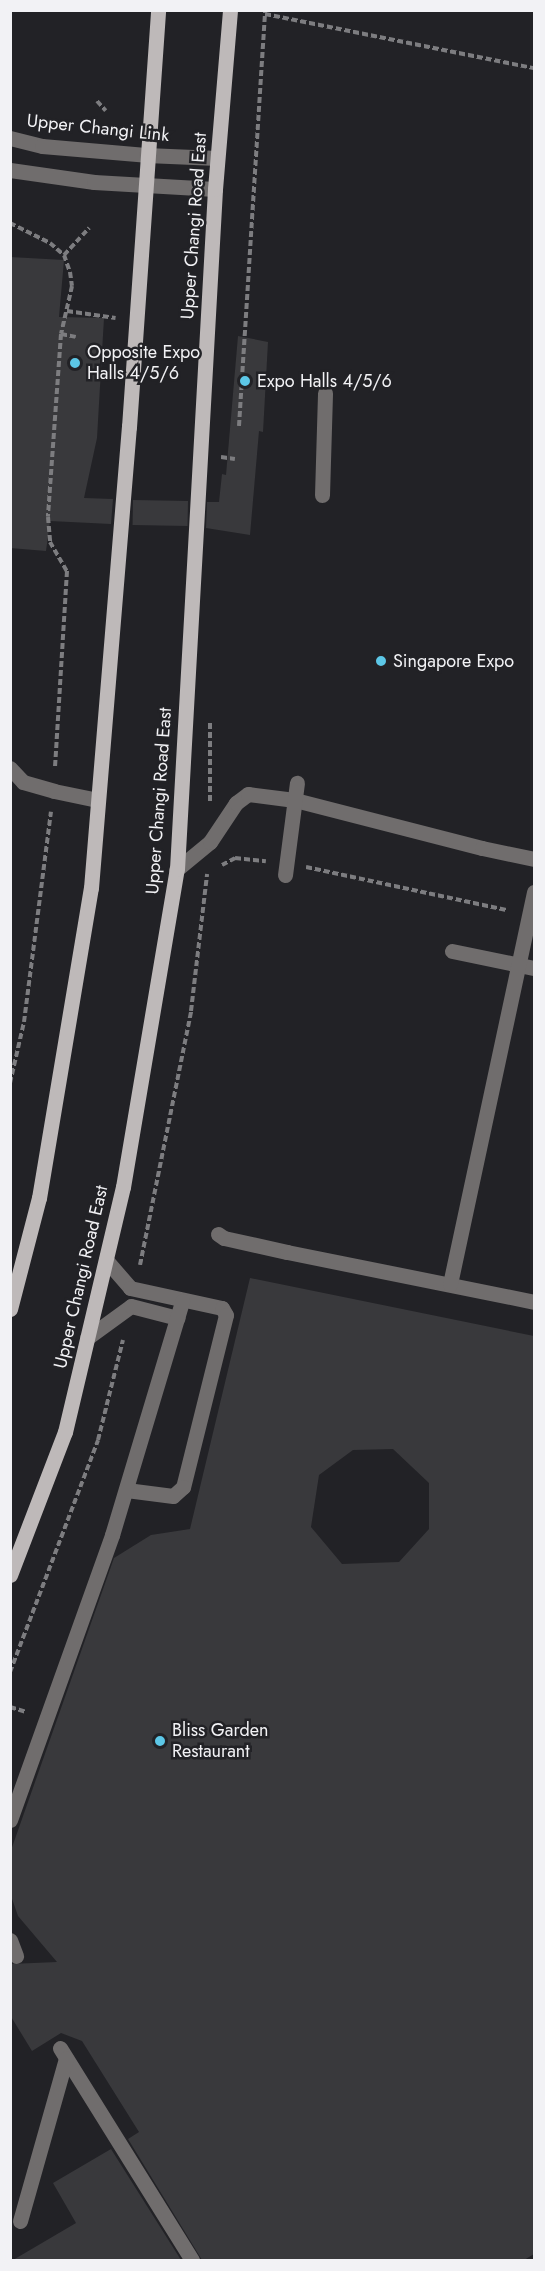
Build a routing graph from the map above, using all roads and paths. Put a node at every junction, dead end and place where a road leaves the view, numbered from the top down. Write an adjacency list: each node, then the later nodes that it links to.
1 (158, 10): 8 (main road)
2 (230, 10): 9 (main road, Upper Changi Road East)
3 (265, 12): 4 (path); 21 (path)
4 (534, 68)
5 (97, 101): 6 (path)
6 (106, 111)
7 (10, 138): 8 (street, Upper Changi Link)
8 (146, 155): 9 (street, Upper Changi Link); 11 (main road)
9 (217, 158): 12 (main road, Upper Changi Road East)
10 (10, 170): 11 (street)
11 (144, 186): 12 (street); 17 (main road)
12 (215, 189): 30 (main road, Upper Changi Road East)
13 (10, 223): 15 (path)
14 (89, 228): 15 (path)
15 (64, 255): 16 (path)
16 (67, 311): 17 (path); 18 (path)
17 (136, 321): 26 (main road)
18 (61, 334): 19 (path); 25 (path)
19 (75, 337)
20 (325, 393): 22 (street)
21 (239, 426)
22 (322, 495)
23 (10, 768): 25 (street)
24 (297, 783): 27 (street)
25 (54, 791): 26 (street); 37 (path)
26 (98, 800): 43 (main road)
27 (295, 800): 28 (street); 29 (street); 30 (street)
28 (534, 859)
29 (286, 869): 31 (path); 33 (path)
30 (176, 870): 39 (main road, Upper Changi Road East)
31 (207, 876)
32 (534, 892): 33 (street)
33 (530, 915): 35 (street)
34 (452, 951): 35 (street)
35 (519, 965): 36 (street); 40 (street)
36 (534, 968)
37 (10, 1083)
38 (218, 1234): 40 (street)
39 (106, 1260): 41 (street); 45 (main road, Upper Changi Road East)
40 (450, 1284): 42 (street)
41 (182, 1301): 44 (street); 46 (street)
42 (534, 1302)
43 (10, 1309)
44 (177, 1318): 45 (street); 46 (street)
45 (87, 1338): 47 (main road, Upper Changi Road East)
46 (126, 1490): 50 (street)
47 (10, 1575)
48 (10, 1707): 49 (path)
49 (32, 1714)
50 (10, 1820)
51 (10, 1940): 52 (street)
52 (16, 1956)
53 (20, 2221): 54 (street)
54 (192, 2260)

